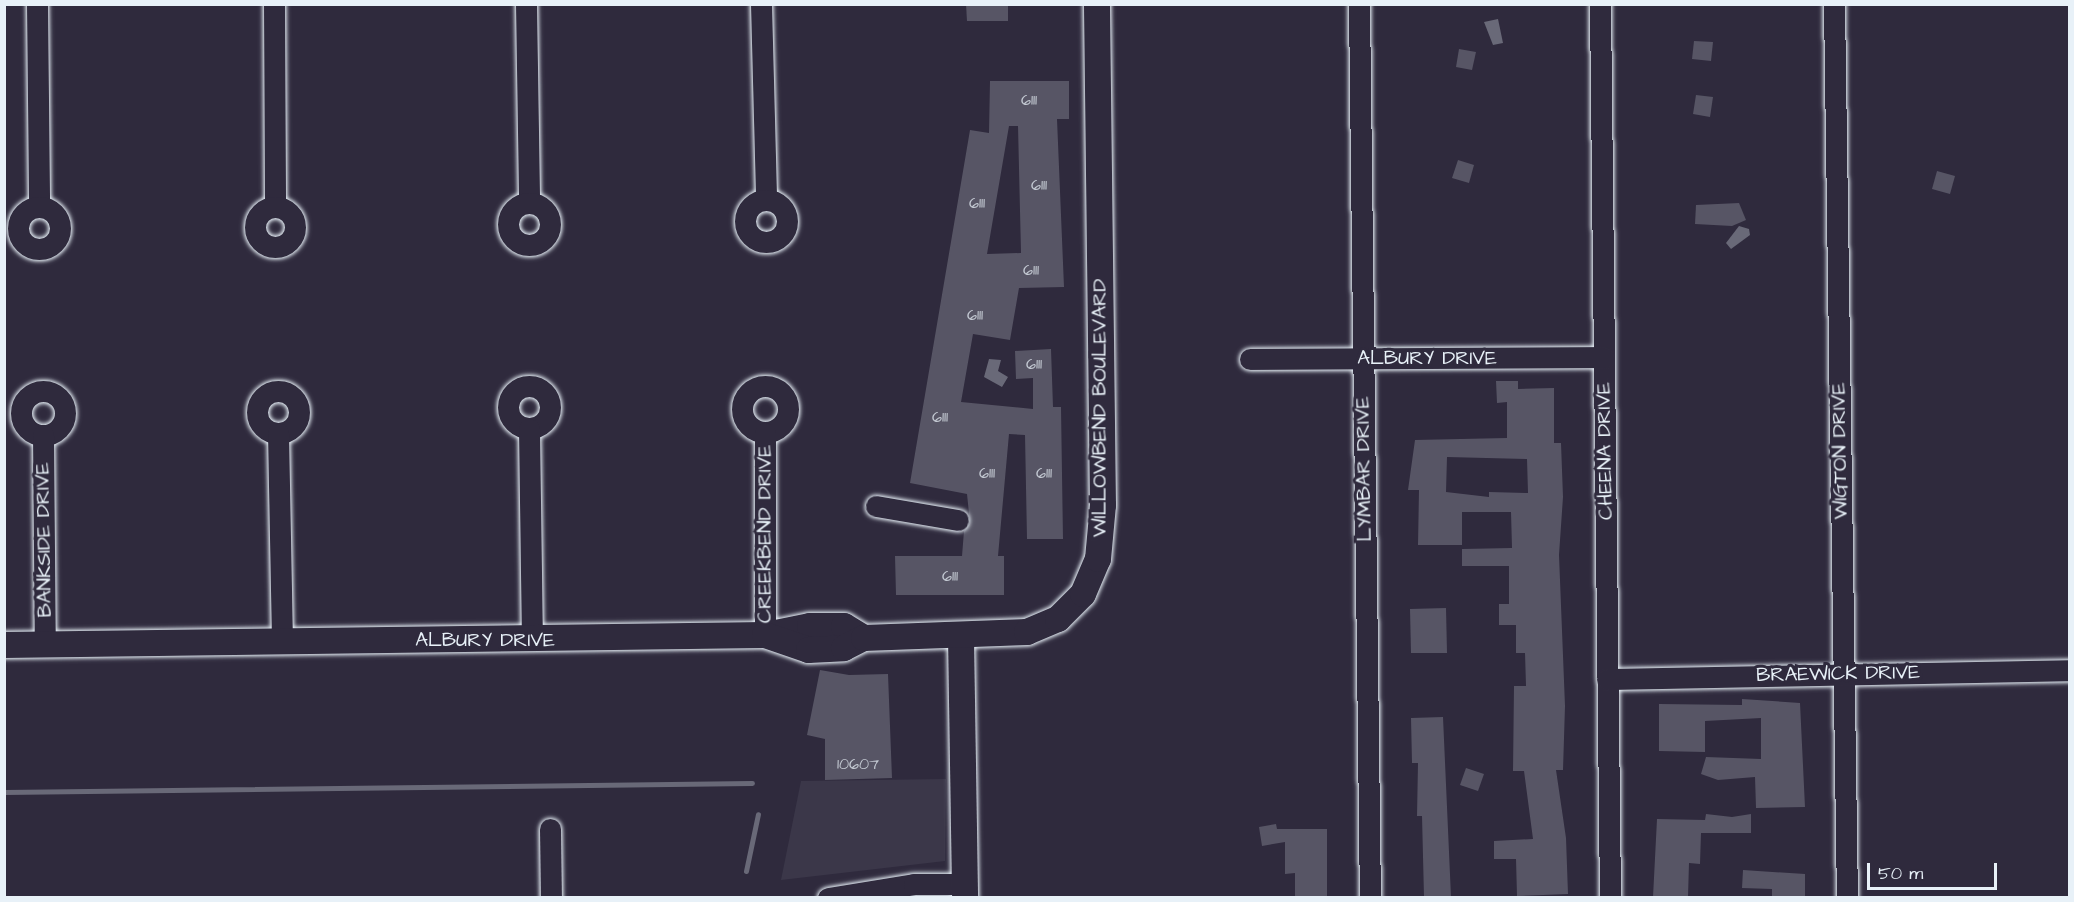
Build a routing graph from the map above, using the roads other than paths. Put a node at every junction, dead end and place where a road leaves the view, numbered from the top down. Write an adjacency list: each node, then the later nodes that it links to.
1 (37, 4): 11 (street)
2 (274, 4): 12 (street)
3 (526, 4): 10 (street)
4 (761, 4): 9 (street)
5 (1097, 4): 23 (street, WILLOWBEND BOULEVARD)
6 (1359, 4): 14 (street, LYMBAR DRIVE)
7 (1600, 4): 13 (street, CHEENA DRIVE)
8 (1834, 4): 29 (street, WIGTON DRIVE)
9 (766, 200)
10 (529, 202)
11 (39, 207)
12 (275, 207)
13 (1604, 357): 14 (street, ALBURY DRIVE); 30 (street, CHEENA DRIVE)
14 (1363, 358): 15 (street, ALBURY DRIVE); 35 (street, LYMBAR DRIVE)
15 (1250, 359)
16 (529, 429): 24 (street)
17 (278, 433): 25 (street)
18 (765, 433): 22 (street, CREEKBEND DRIVE)
19 (43, 435): 27 (street, BANKSIDE DRIVE)
20 (876, 506): 21 (street)
21 (958, 520)
22 (765, 635): 23 (street, ALBURY DRIVE); 24 (street, ALBURY DRIVE)
23 (961, 638): 32 (street)
24 (532, 639): 25 (street, ALBURY DRIVE)
25 (282, 641): 27 (street, ALBURY DRIVE)
26 (4, 645): 27 (street, ALBURY DRIVE)
27 (45, 645)
28 (2070, 670): 29 (street, BRAEWICK DRIVE)
29 (1844, 674): 30 (street, BRAEWICK DRIVE); 37 (street, WIGTON DRIVE)
30 (1607, 679): 36 (street, CHEENA DRIVE)
31 (550, 829): 33 (street)
32 (965, 891): 34 (street)
33 (551, 897)
34 (828, 897)
35 (1370, 897)
36 (1610, 897)
37 (1847, 897)

